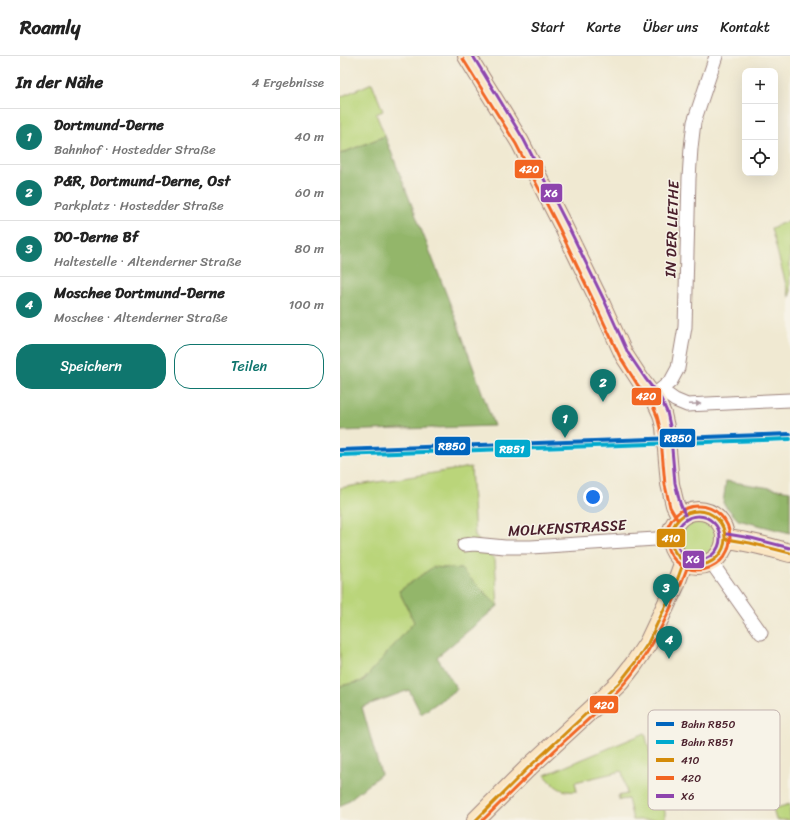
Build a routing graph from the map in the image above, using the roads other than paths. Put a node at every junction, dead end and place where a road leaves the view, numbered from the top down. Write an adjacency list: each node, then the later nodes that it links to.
1 (467, 56): 3 (main road)
2 (716, 56): 3 (street, IN DER LIETHE)
3 (657, 393): 4 (street, one-way to 4); 5 (main road)
4 (790, 400)
5 (681, 517): 6 (main road); 7 (main road)
6 (671, 538): 8 (street, MOLKENSTRASSE); 10 (main road)
7 (726, 540): 9 (main road); 11 (main road)
8 (464, 545)
9 (790, 553)
10 (684, 561): 11 (main road); 13 (main road)
11 (711, 562): 12 (street)
12 (761, 632)
13 (476, 820)

